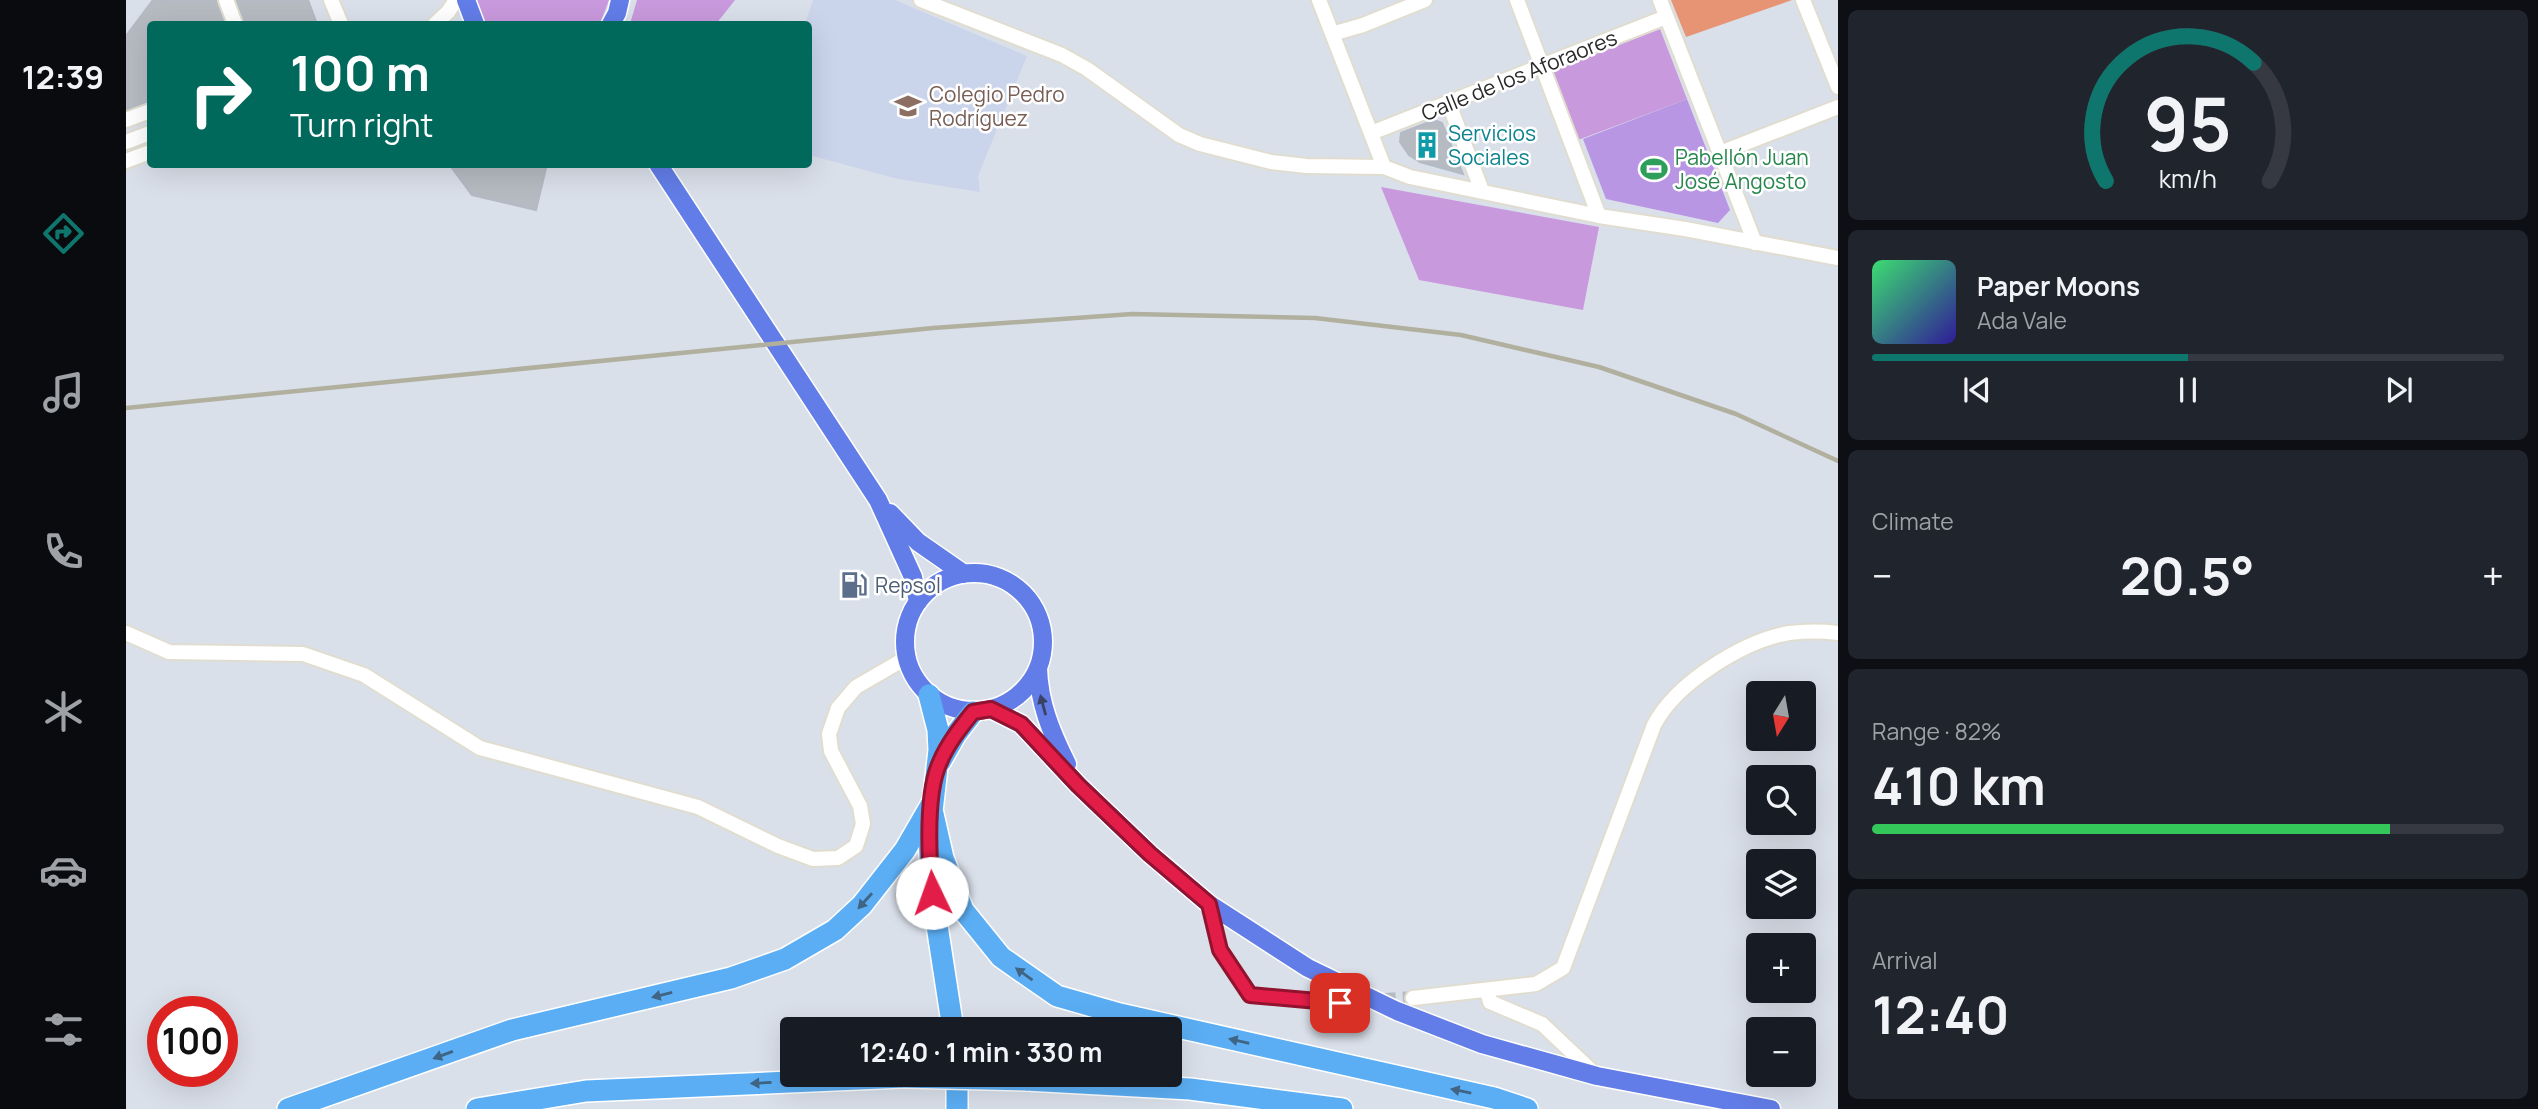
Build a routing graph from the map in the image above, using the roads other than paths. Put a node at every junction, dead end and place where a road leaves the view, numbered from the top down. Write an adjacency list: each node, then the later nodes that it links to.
1 (226, 0): 13 (street)
2 (331, 0): 14 (street)
3 (456, 0): 15 (street)
4 (466, 0): 16 (main road)
5 (620, 0): 17 (main road)
6 (921, 0): 31 (street)
7 (1319, 0): 18 (street)
8 (1425, 0): 18 (street)
9 (1517, 0): 19 (street)
10 (1660, 0): 12 (street)
11 (1803, 0): 20 (street)
12 (1666, 17): 19 (street, Calle de los Aforaores); 29 (street)
13 (234, 21)
14 (340, 21)
15 (438, 21)
16 (474, 21)
17 (613, 21)
18 (1332, 34): 25 (street)
19 (1542, 65): 21 (street, Calle de los Aforaores); 34 (street)
20 (1838, 87)
21 (1449, 104): 25 (street, Calle de los Aforaores); 33 (street)
22 (1838, 107): 29 (street)
23 (147, 112): 24 (street)
24 (126, 120)
25 (1371, 133): 31 (street)
26 (147, 134): 27 (street)
27 (126, 142)
28 (147, 153): 30 (street)
29 (1720, 153): 35 (street)
30 (126, 161)
31 (1384, 167): 33 (street)
32 (661, 168): 37 (main road)
33 (1482, 191): 34 (street)
34 (1599, 216): 35 (street)
35 (1755, 243): 36 (street)
36 (1838, 258)
37 (878, 500): 38 (main road); 39 (main road)
38 (964, 574): 39 (main road); 43 (main road)
39 (918, 601): 42 (main road)
40 (126, 633): 42 (street)
41 (1838, 633): 50 (street)
42 (906, 658): 44 (main road)
43 (1038, 668): 45 (main road); 47 (main road, one-way to 43)
44 (929, 695): 45 (main road); 46 (highway)
45 (982, 710): 46 (highway); 47 (main road)
46 (939, 764): 48 (highway)
47 (1078, 785): 49 (main road)
48 (931, 805): 53 (highway); 56 (highway, one-way to 56); 60 (highway, one-way to 48)
49 (1209, 904): 52 (street); 54 (main road)
50 (1487, 990): 51 (street); 54 (street)
51 (1413, 998)
52 (1340, 1003)
53 (951, 1017)
54 (1597, 1076): 61 (main road)
55 (957, 1087): 58 (highway)
56 (288, 1109)
57 (477, 1109): 59 (highway, one-way to 57, bridge)
58 (957, 1109)
59 (1342, 1109)
60 (1527, 1109)
61 (1771, 1109)

